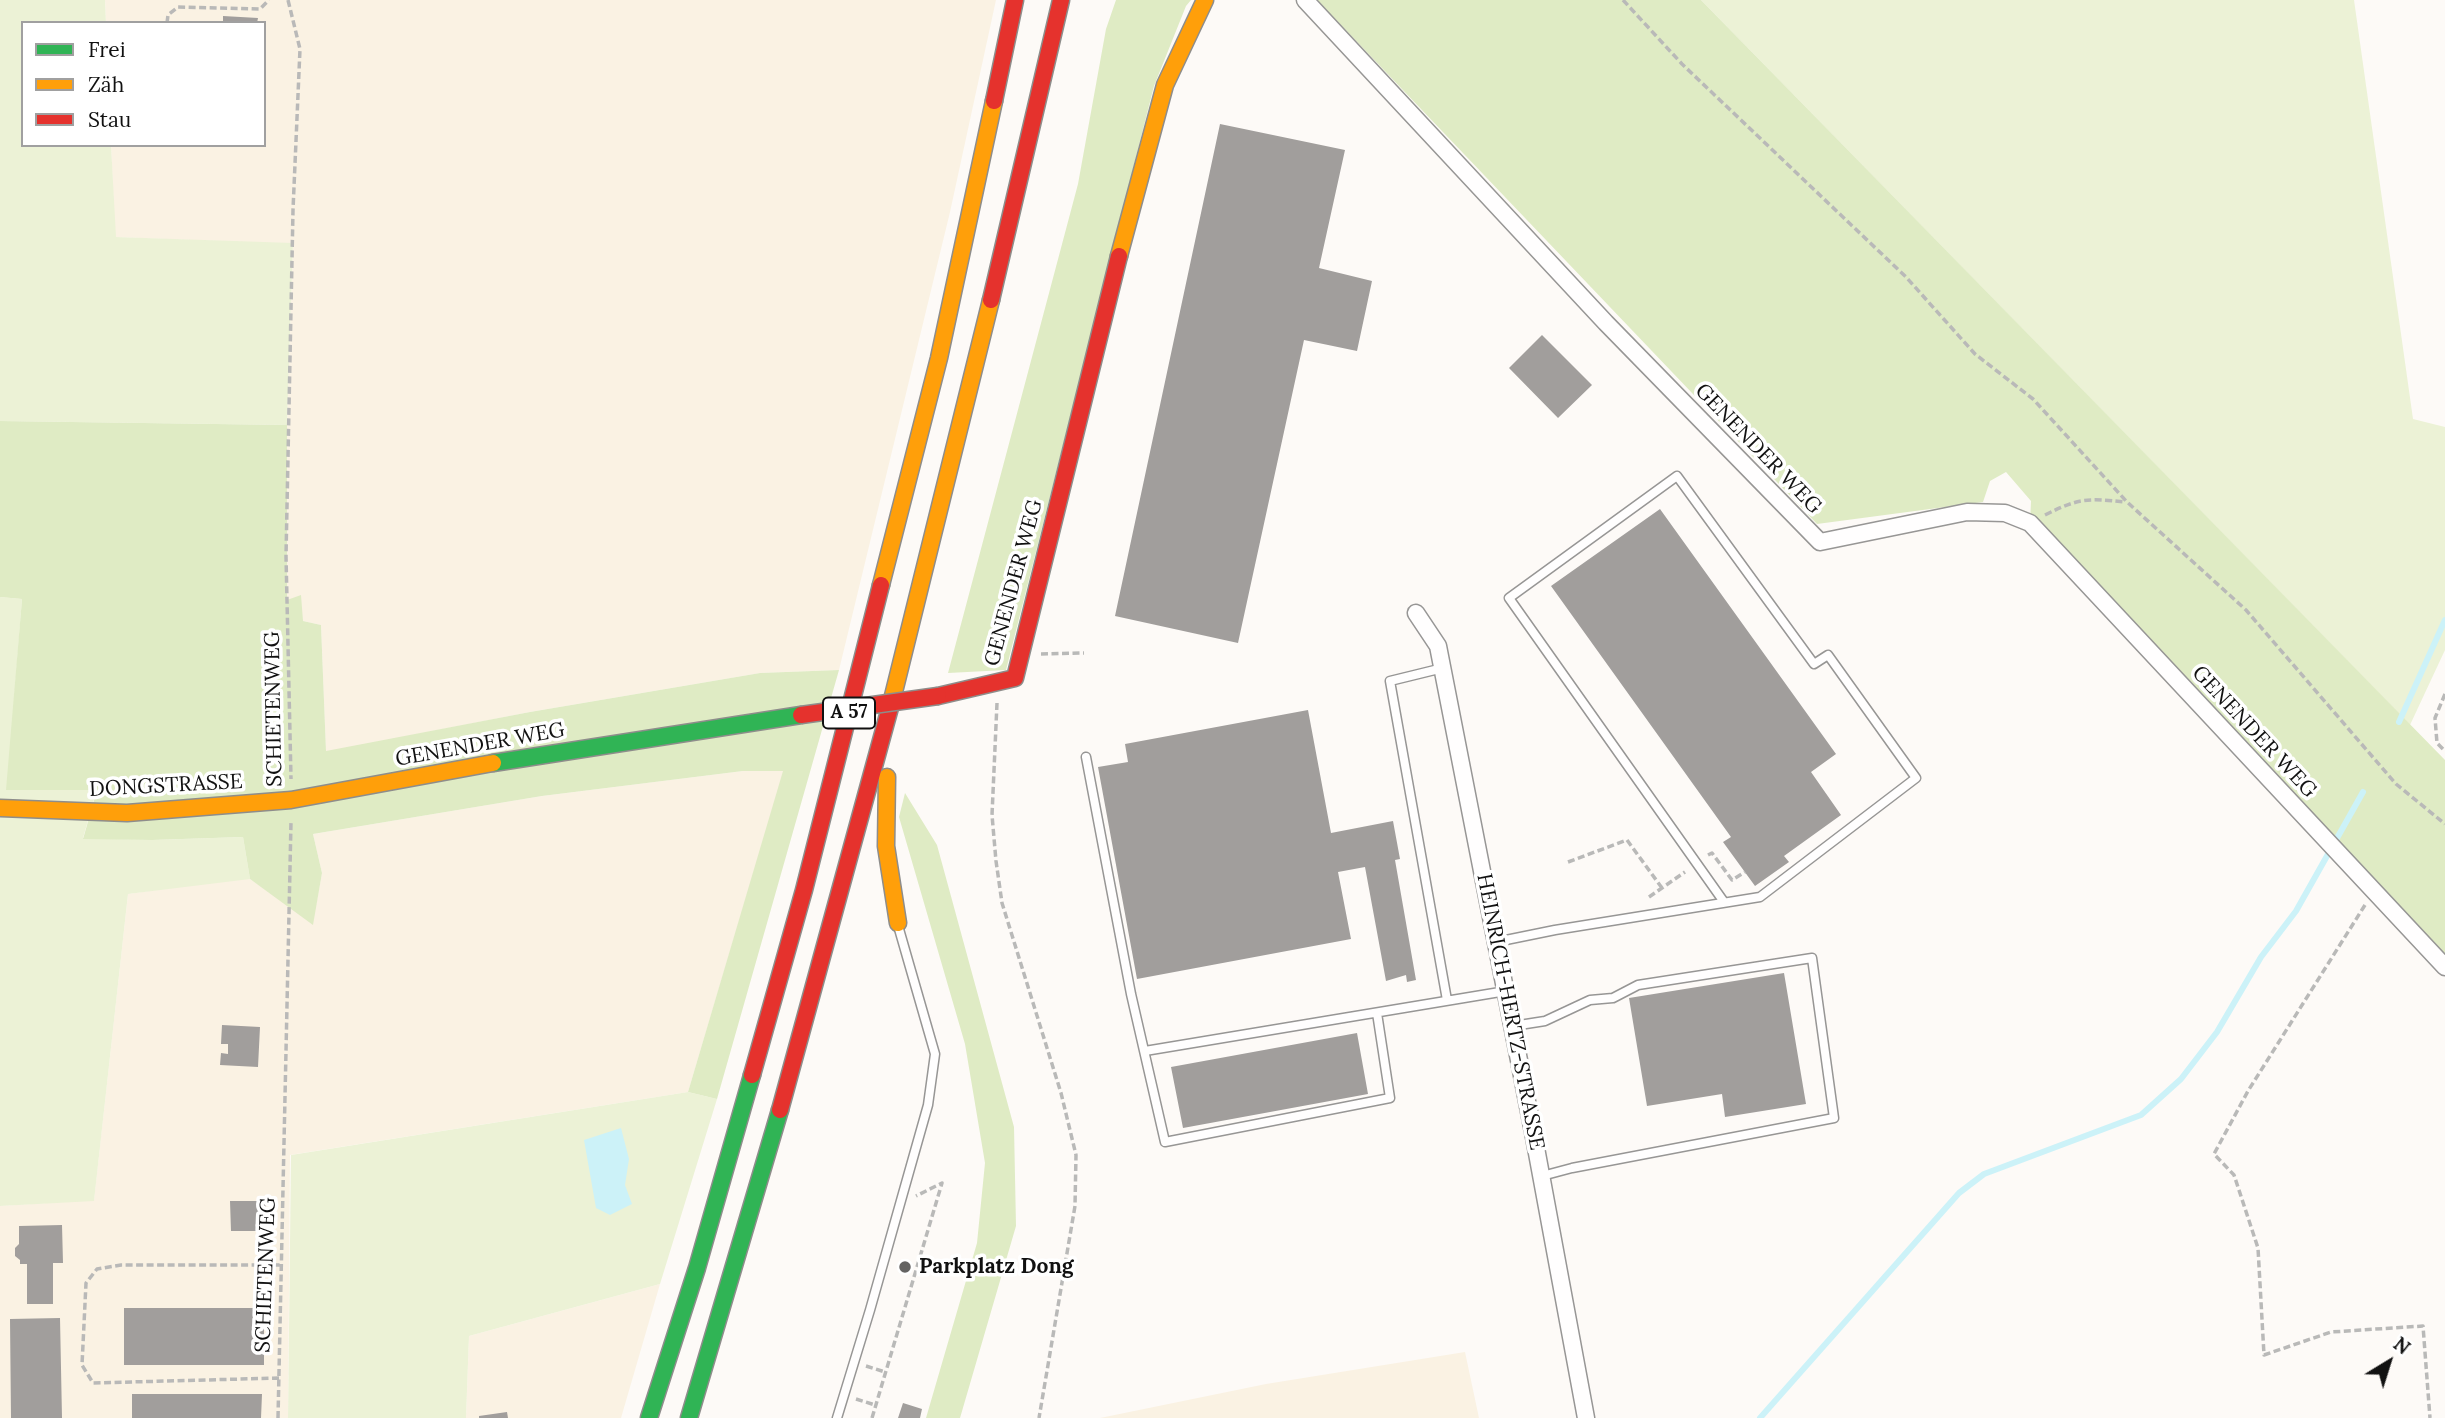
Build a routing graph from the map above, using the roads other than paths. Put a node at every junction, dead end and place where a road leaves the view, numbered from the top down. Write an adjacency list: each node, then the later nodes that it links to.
1 (1014, 0): 21 (main road, A 57)
2 (1061, 0): 7 (main road, A 57)
3 (1205, 0): 9 (main road, GENENDER WEG, bridge)
4 (1305, 0): 14 (street, GENENDER WEG)
5 (1416, 613): 6 (street, HEINRICH-HERTZ-STRASSE)
6 (1443, 668): 13 (street, HEINRICH-HERTZ-STRASSE); 16 (lane)
7 (891, 705): 12 (main road); 22 (main road, A 57)
8 (1086, 757): 19 (lane)
9 (291, 800): 10 (main road, DONGSTRASSE)
10 (0, 808)
11 (1724, 902): 11 (lane); 13 (lane)
12 (898, 923): 23 (lane)
13 (1496, 942): 15 (street, HEINRICH-HERTZ-STRASSE)
14 (2445, 967)
15 (1506, 991): 16 (lane); 18 (street, HEINRICH-HERTZ-STRASSE)
16 (1447, 1000): 17 (lane)
17 (1377, 1013): 19 (lane); 19 (lane)
18 (1513, 1026): 20 (street, HEINRICH-HERTZ-STRASSE); 20 (lane)
19 (1145, 1051)
20 (1542, 1176): 24 (street, HEINRICH-HERTZ-STRASSE)
21 (649, 1418)
22 (689, 1418)
23 (837, 1418)
24 (1586, 1418)

